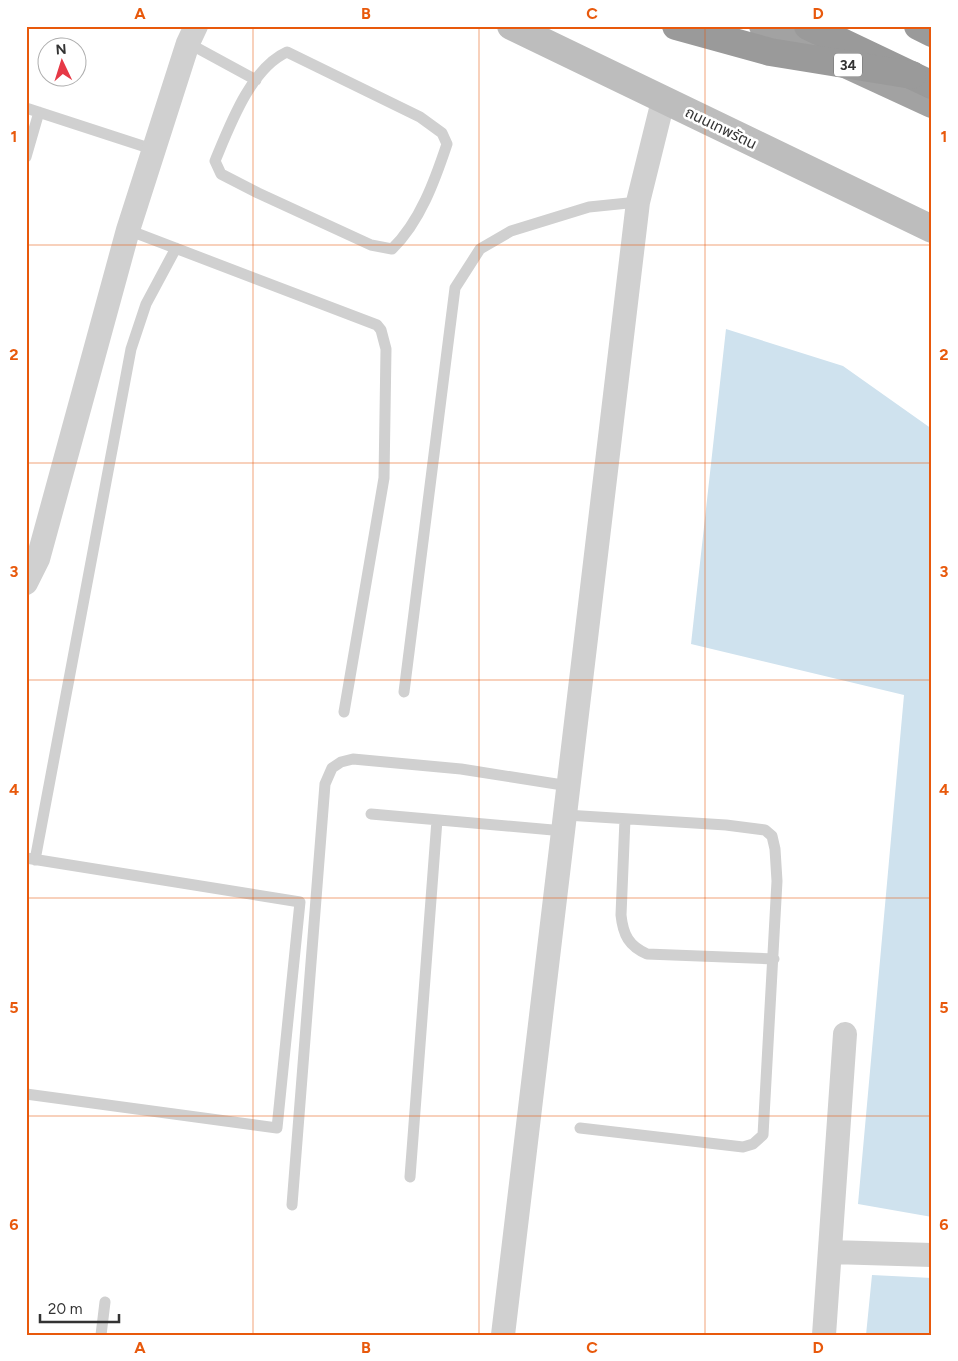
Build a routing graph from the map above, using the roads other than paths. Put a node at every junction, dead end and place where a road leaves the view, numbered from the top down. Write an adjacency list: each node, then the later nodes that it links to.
1 (511, 26): 10 (main road, ถนนเทพรัตน)
2 (676, 26): 9 (highway, bridge)
3 (763, 26): 11 (highway, 34)
4 (808, 26): 9 (highway, bridge)
5 (919, 26): 6 (highway)
6 (932, 33)
7 (192, 35): 8 (lane); 14 (street)
8 (256, 80): 8 (lane)
9 (922, 80)
10 (663, 101): 16 (street); 17 (main road, ถนนเทพรัตน)
11 (932, 104)
12 (26, 108): 13 (lane)
13 (38, 112): 14 (lane); 15 (lane)
14 (155, 150): 18 (street)
15 (26, 157)
16 (638, 202): 22 (lane); 24 (street)
17 (932, 229)
18 (128, 230): 19 (lane); 20 (street)
19 (176, 248): 23 (lane); 29 (lane)
20 (32, 557): 21 (street)
21 (26, 583)
22 (404, 692)
23 (344, 712)
24 (570, 786): 28 (street); 35 (lane)
25 (371, 814): 27 (lane)
26 (625, 819): 28 (lane); 30 (lane); 30 (lane)
27 (437, 820): 28 (lane); 34 (lane)
28 (565, 823): 40 (street)
29 (30, 859): 32 (lane)
30 (774, 959): 33 (lane)
31 (845, 1034): 36 (street)
32 (26, 1094)
33 (580, 1128)
34 (410, 1177)
35 (292, 1205)
36 (831, 1252): 37 (street); 41 (street)
37 (932, 1255)
38 (105, 1302): 39 (lane)
39 (101, 1335)
40 (503, 1335)
41 (824, 1335)

